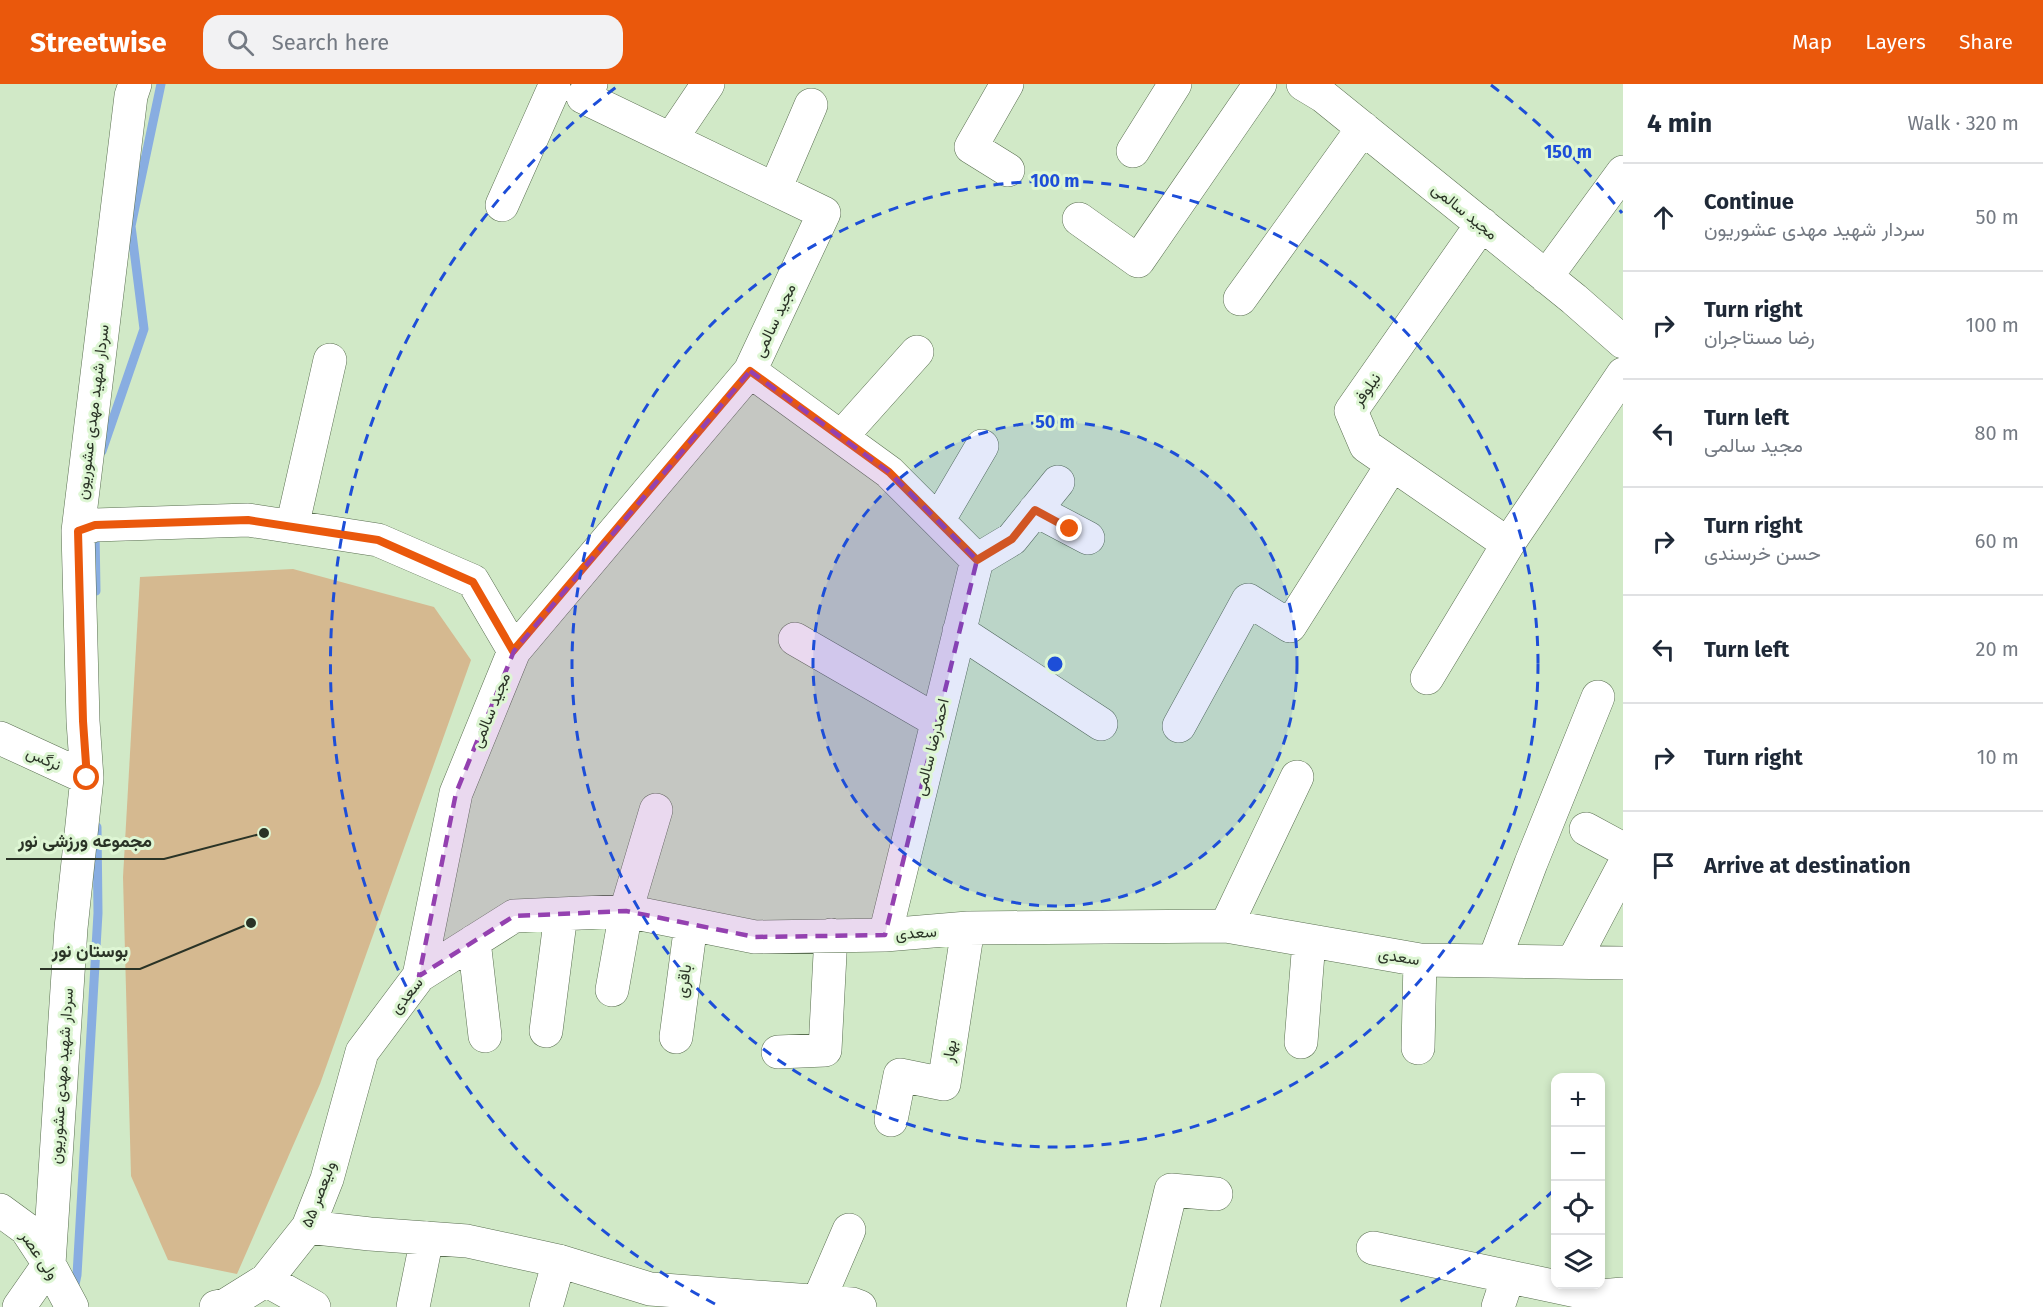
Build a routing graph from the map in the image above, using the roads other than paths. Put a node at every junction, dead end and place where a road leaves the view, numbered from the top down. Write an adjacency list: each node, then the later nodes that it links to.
1 (135, 84): 32 (street, سردار شهید مهدی عشوریون)
2 (708, 84): 10 (street)
3 (1008, 84): 12 (street)
4 (1175, 84): 11 (street)
5 (1260, 84): 16 (street)
6 (1303, 84): 9 (street, مجید سالمی)
7 (567, 88): 10 (street, مجید سالمی); 15 (street)
8 (811, 105): 14 (street)
9 (1362, 128): 17 (street, مجید سالمی); 19 (street)
10 (671, 140): 14 (street, مجید سالمی)
11 (1133, 151)
12 (1008, 171)
13 (1623, 172): 18 (street)
14 (775, 189): 23 (street, مجید سالمی)
15 (502, 205)
16 (1079, 219)
17 (1482, 224): 18 (street, مجید سالمی); 27 (street, نیلوفر)
18 (1546, 277): 20 (street, مجید سالمی)
19 (1240, 299)
20 (1623, 342)
21 (917, 352): 25 (street)
22 (330, 360): 31 (street)
23 (750, 371): 25 (street); 38 (street, مجید سالمی)
24 (1623, 374): 34 (street)
25 (841, 437): 30 (street)
26 (982, 446): 30 (street)
27 (1392, 465): 34 (street, نیلوفر); 43 (street)
28 (1058, 482): 29 (street)
29 (1035, 510): 33 (street); 35 (street)
30 (938, 522): 35 (street)
31 (292, 527): 32 (street); 38 (street)
32 (78, 531): 46 (street, سردار شهید مهدی عشوریون)
33 (1088, 538)
34 (1508, 544): 39 (street)
35 (977, 560): 36 (street, احمدرضا سالمی)
36 (959, 631): 41 (street, احمدرضا سالمی); 42 (street)
37 (795, 639): 41 (street)
38 (513, 651): 64 (street, مجید سالمی)
39 (1427, 678)
40 (1598, 697): 61 (street)
41 (937, 721): 57 (street, احمدرضا سالمی)
42 (1101, 724)
43 (1179, 726)
44 (0, 738): 46 (street, نرگس)
45 (1297, 777): 54 (street)
46 (87, 778): 82 (street, سردار شهید مهدی عشوریون)
47 (656, 810): 51 (street)
48 (1586, 830): 49 (street)
49 (1623, 849)
50 (1623, 867): 62 (street)
51 (624, 911): 52 (street, سعدی); 53 (street, سعدی); 65 (street)
52 (571, 913): 58 (street, سعدی); 66 (street)
53 (691, 924): 56 (street, سعدی); 68 (street, باقری)
54 (1226, 926): 55 (street, سعدی); 59 (street, سعدی)
55 (968, 928): 57 (street, سعدی); 72 (street, بهار)
56 (831, 935): 57 (street, سعدی); 71 (street)
57 (885, 935)
58 (474, 941): 64 (street, سعدی); 67 (street)
59 (1309, 941): 60 (street, سعدی); 69 (street)
60 (1420, 960): 61 (street, سعدی); 70 (street)
61 (1494, 961): 62 (street, سعدی)
62 (1573, 962): 63 (street, سعدی)
63 (1623, 963)
64 (413, 984): 73 (street, سعدی)
65 (612, 990)
66 (546, 1031)
67 (485, 1036)
68 (676, 1037)
69 (1301, 1042)
70 (1418, 1048)
71 (778, 1052)
72 (891, 1120)
73 (336, 1146): 76 (street, ۵۵ ولیعصر)
74 (1216, 1194): 92 (street)
75 (0, 1210): 82 (street, ولی عصر)
76 (308, 1227): 78 (street); 81 (street, ۵۵ ولیعصر)
77 (849, 1230): 85 (street)
78 (427, 1238): 80 (street); 89 (street)
79 (1373, 1248): 83 (street)
80 (559, 1261): 85 (street); 90 (street)
81 (266, 1280): 87 (street, ۵۵ ولیعصر); 88 (street)
82 (61, 1287): 86 (street)
83 (1503, 1292): 84 (street)
84 (1623, 1294)
85 (819, 1302): 91 (street)
86 (19, 1307)
87 (216, 1307)
88 (314, 1307)
89 (413, 1307)
90 (546, 1307)
91 (860, 1307)
92 (1143, 1307)

